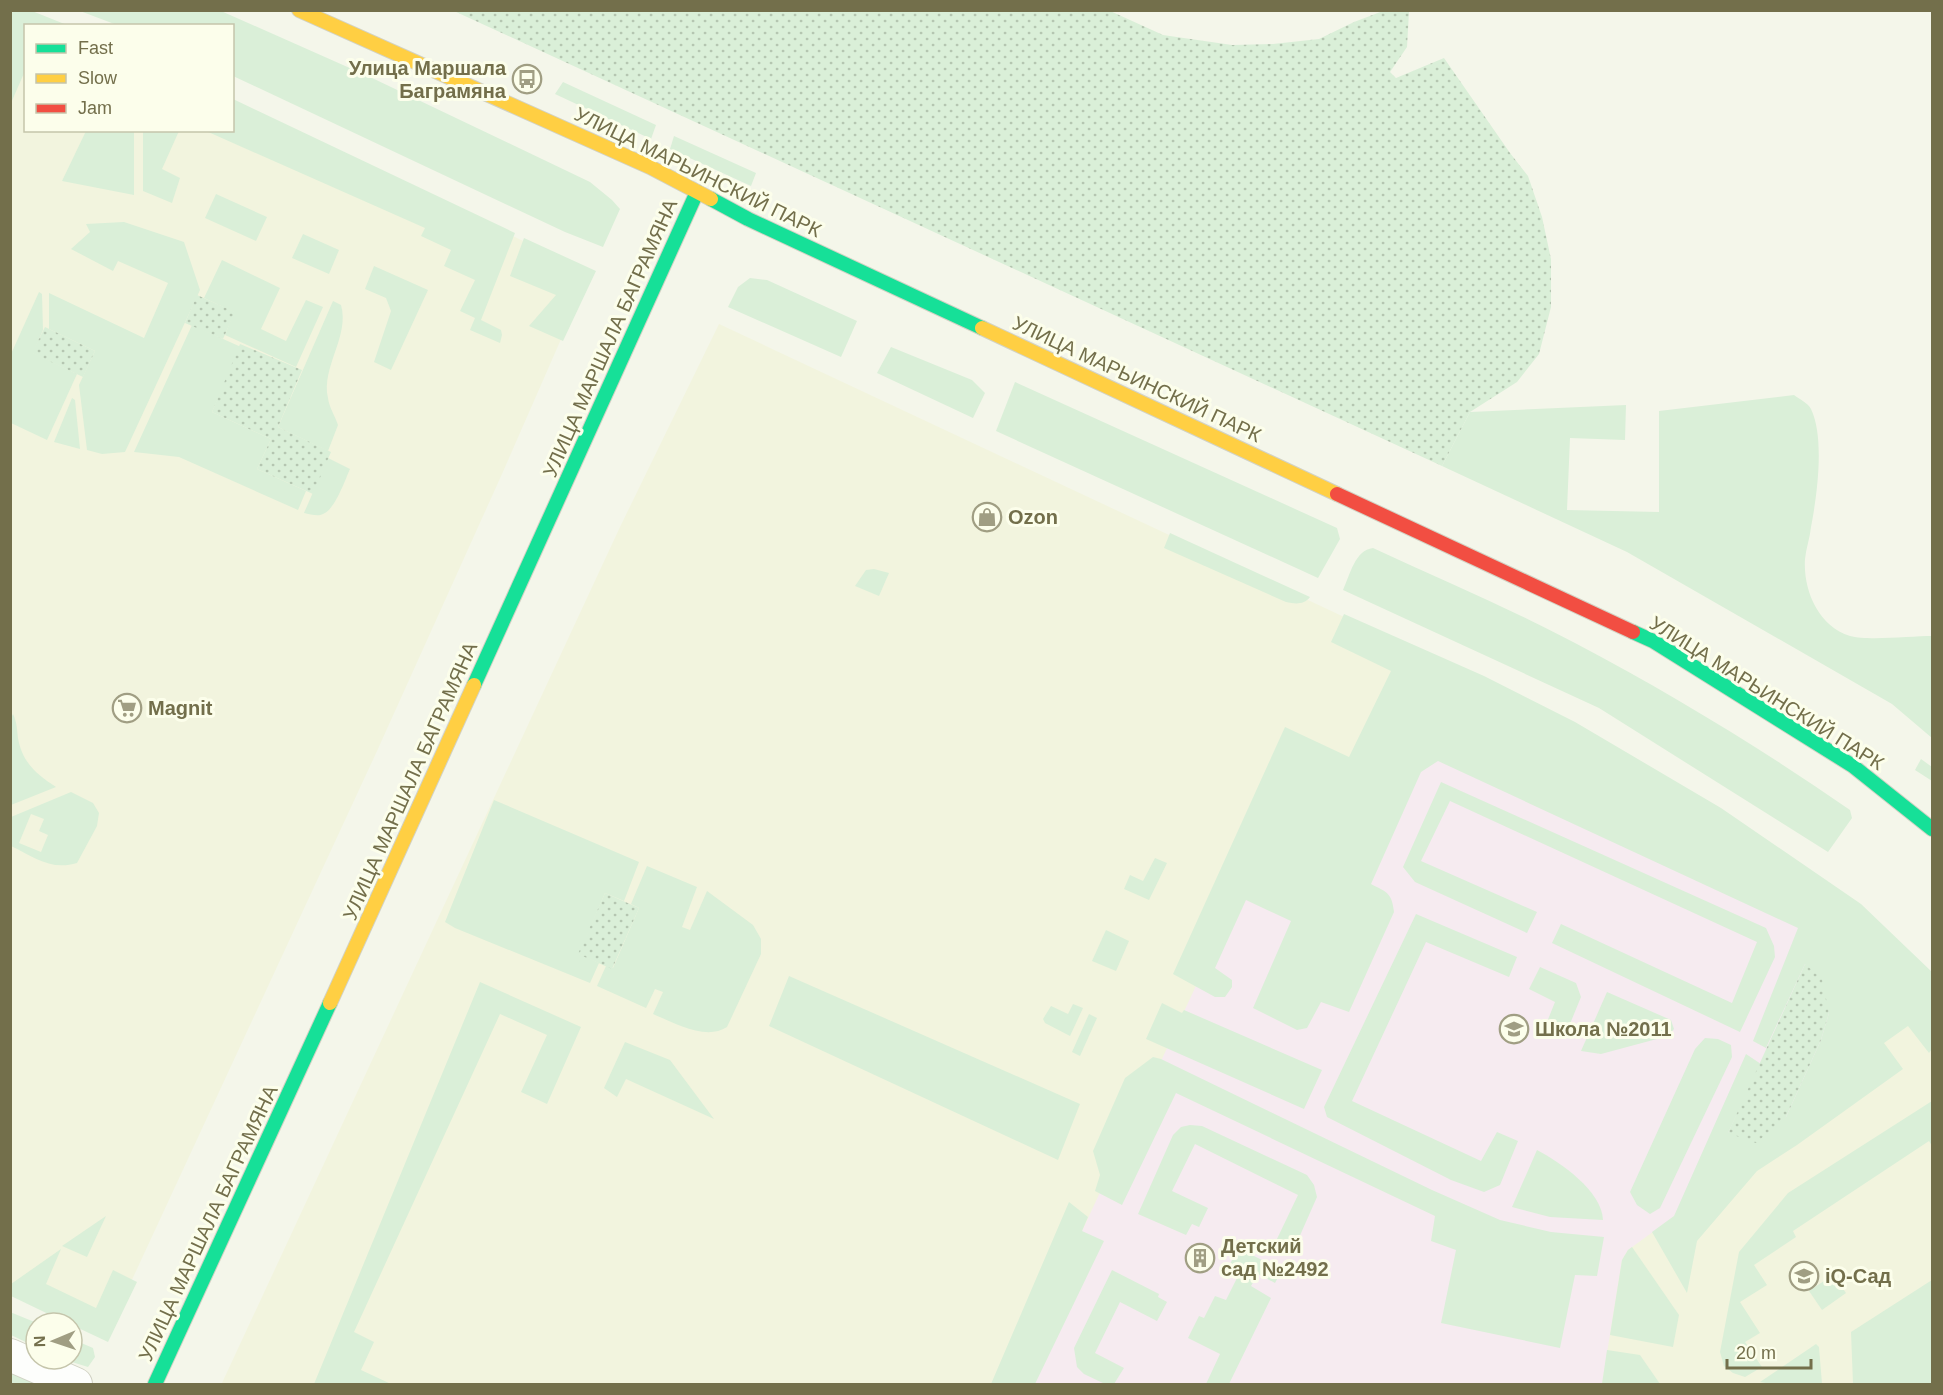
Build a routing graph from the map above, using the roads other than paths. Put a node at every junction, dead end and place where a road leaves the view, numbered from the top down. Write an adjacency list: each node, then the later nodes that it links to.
1 (299, 10): 2 (main road, УЛИЦА МАРЬИНСКИЙ ПАРК)
2 (697, 192): 3 (main road, УЛИЦА МАРЬИНСКИЙ ПАРК); 6 (main road, УЛИЦА МАРШАЛА БАГРАМЯНА)
3 (1932, 829)
4 (10, 1355): 5 (street)
5 (76, 1384)
6 (155, 1384)

